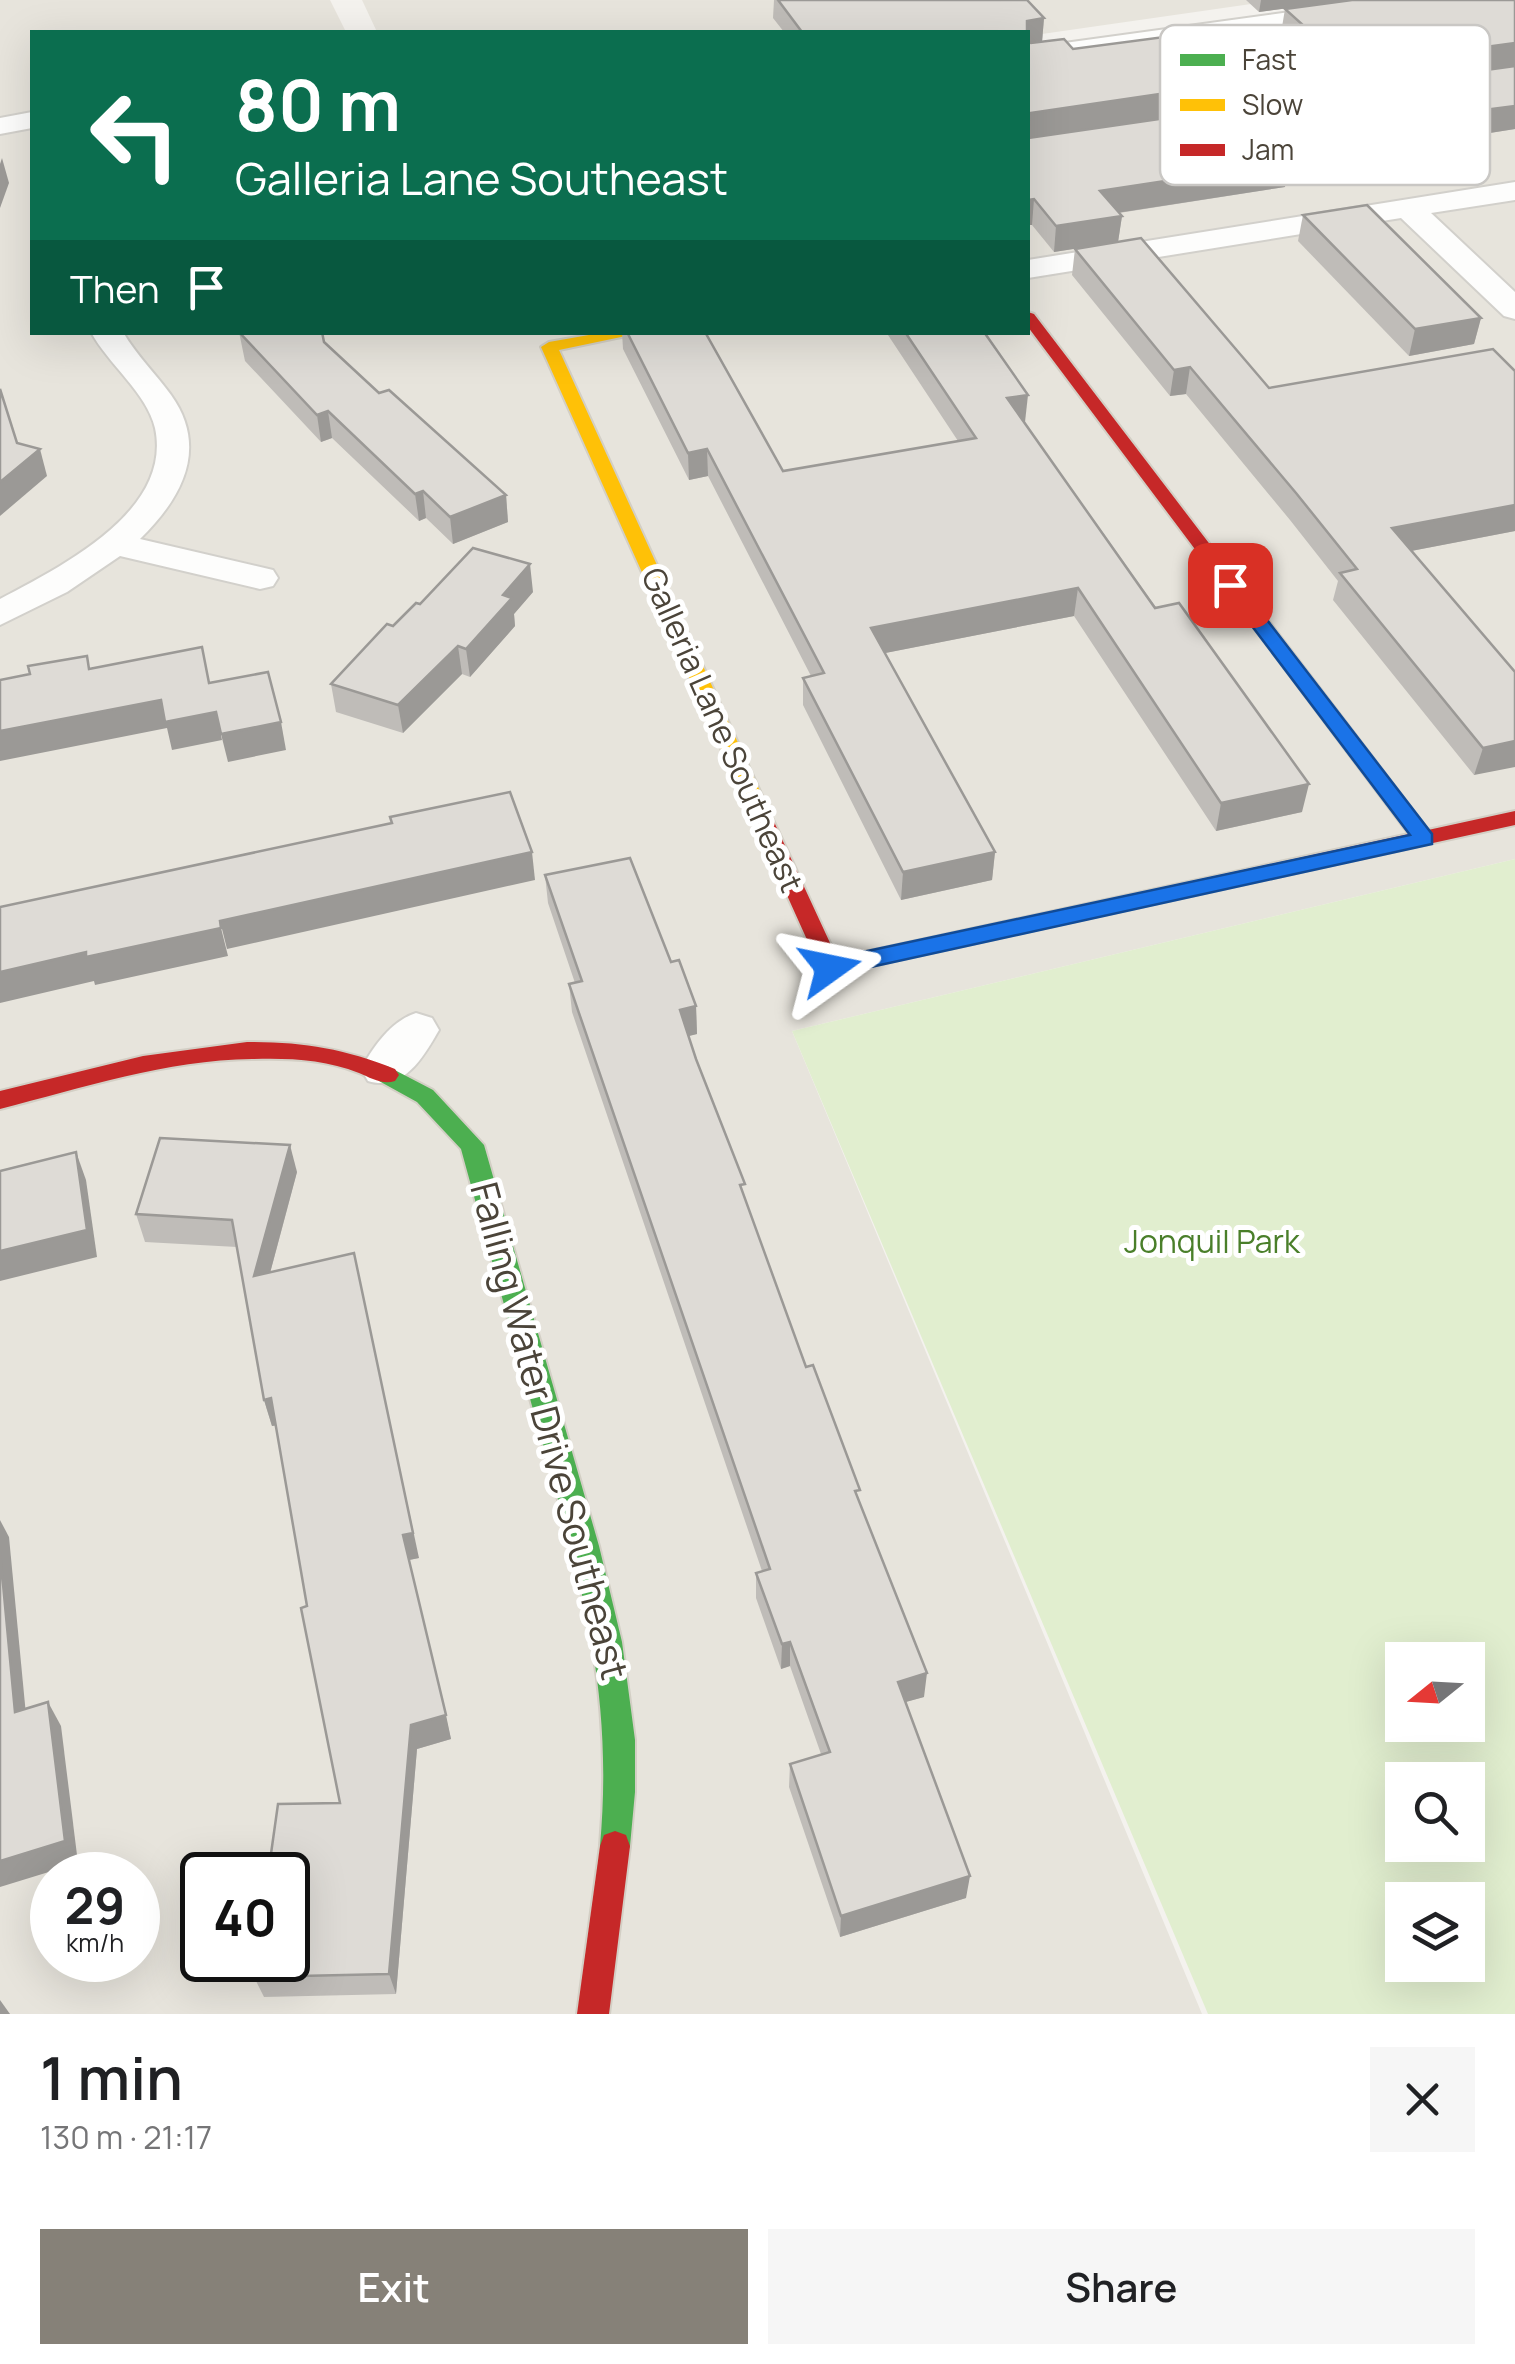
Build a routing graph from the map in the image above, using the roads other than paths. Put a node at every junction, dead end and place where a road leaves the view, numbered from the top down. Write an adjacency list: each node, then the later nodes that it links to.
1 (1434, 0): 2 (street)
2 (1252, 25)
3 (1160, 38): 4 (street)
4 (1030, 56)
5 (1515, 77): 6 (street)
6 (1490, 81)
7 (30, 120): 8 (street)
8 (0, 126)
9 (0, 143): 10 (street)
10 (30, 145)
11 (1515, 191): 12 (street)
12 (1409, 209): 13 (street); 14 (street)
13 (1030, 269)
14 (1515, 309)
15 (1030, 320): 22 (street)
16 (110, 335): 18 (street)
17 (619, 335): 22 (street, Galleria Lane Southeast)
18 (117, 544): 19 (street); 20 (street)
19 (260, 578)
20 (0, 614)
21 (1515, 818): 22 (street, Galleria Lane Southeast)
22 (1424, 839)
23 (416, 1030): 24 (street)
24 (384, 1069): 25 (street, Falling Water Drive Southeast); 26 (street, Falling Water Drive Southeast)
25 (0, 1100)
26 (593, 2014)

